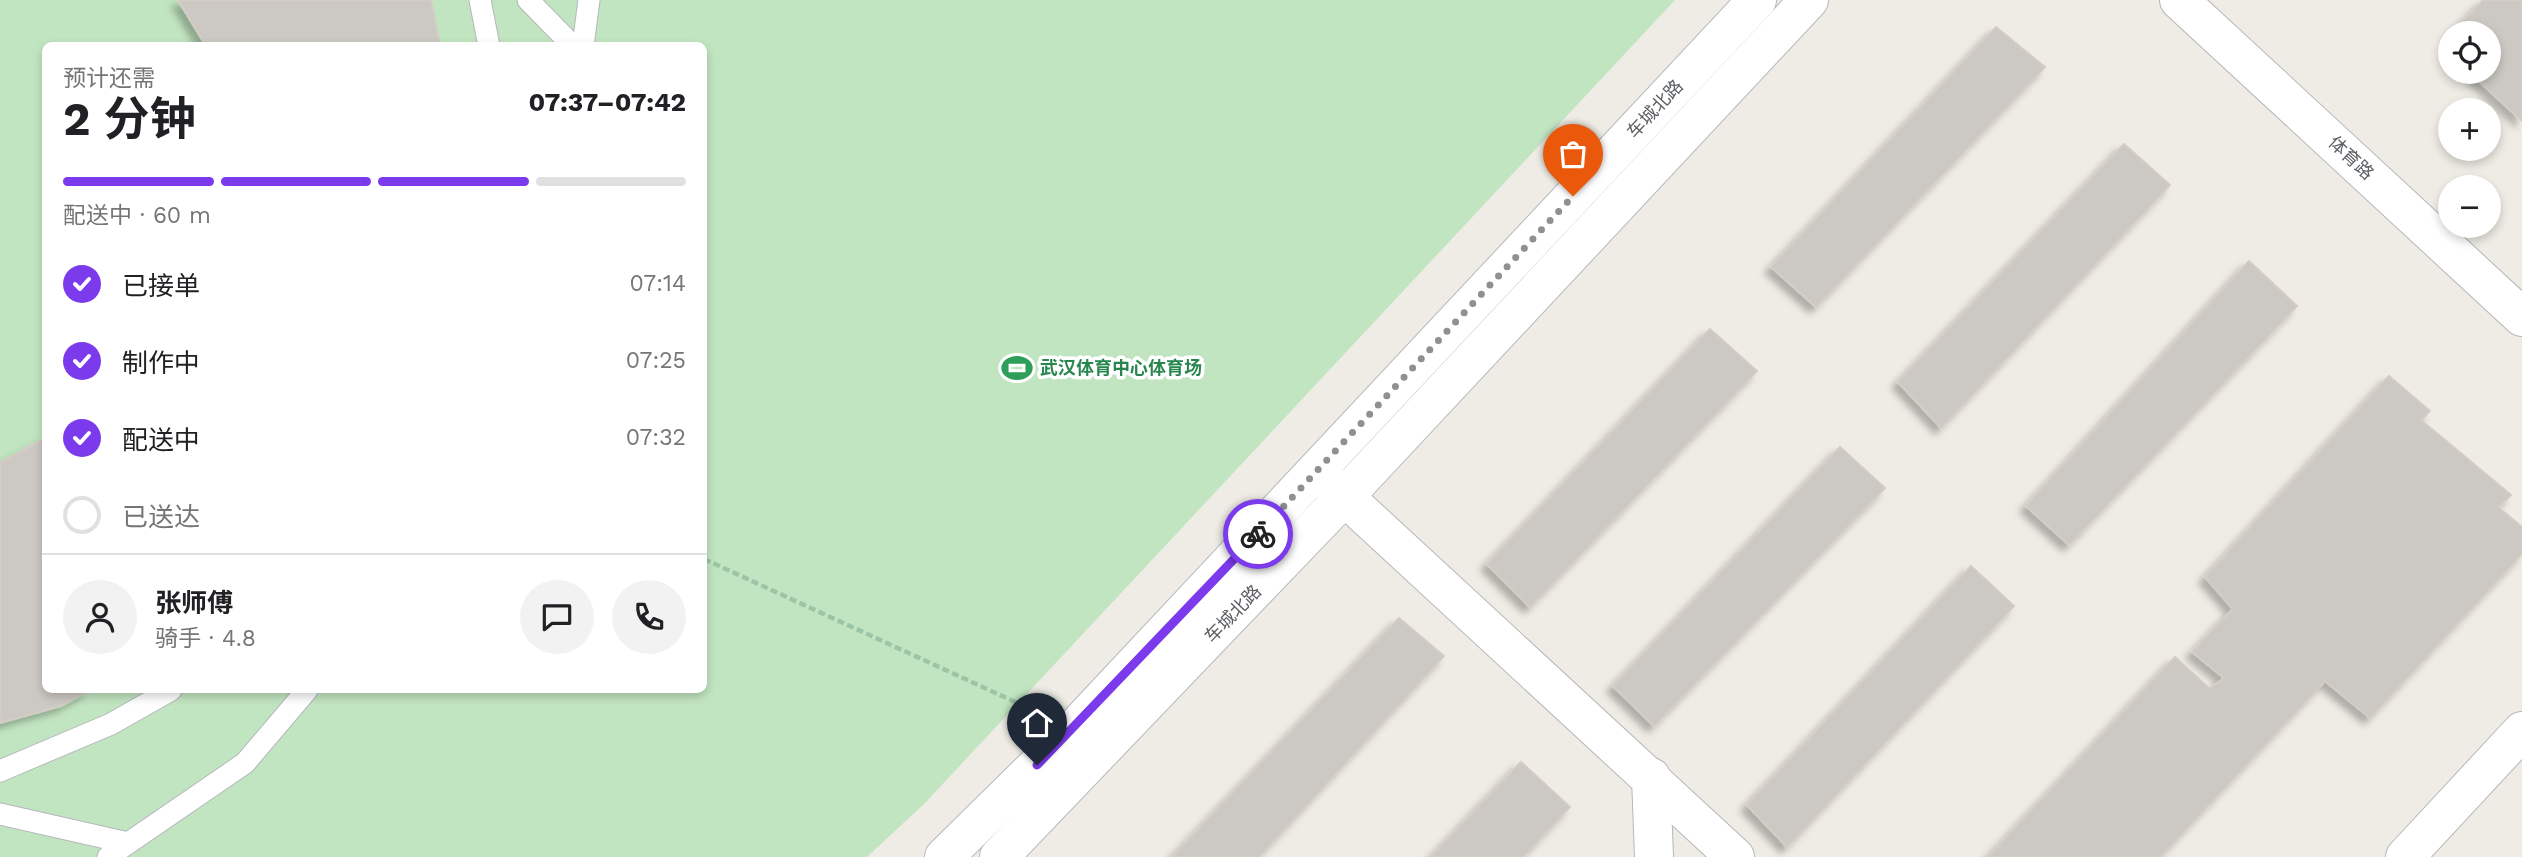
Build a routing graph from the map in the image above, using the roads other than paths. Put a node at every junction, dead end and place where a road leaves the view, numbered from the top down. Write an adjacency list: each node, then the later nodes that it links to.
1 (480, 0): 7 (lane)
2 (528, 0): 8 (lane)
3 (589, 0): 9 (lane)
4 (1757, 0): 11 (main road, 车城北路)
5 (1809, 0): 12 (main road, 车城北路)
6 (2179, 0): 10 (main road, 体育路)
7 (488, 42)
8 (569, 42)
9 (584, 42)
10 (2522, 317)
11 (1317, 471): 12 (main road); 21 (main road, 车城北路)
12 (1345, 496): 17 (main road); 22 (main road, 车城北路)
13 (166, 693): 16 (lane)
14 (304, 693): 19 (lane)
15 (2522, 732): 25 (main road)
16 (0, 771)
17 (1651, 777): 23 (main road); 24 (main road)
18 (0, 814): 19 (lane)
19 (128, 843): 20 (lane)
20 (108, 857)
21 (944, 857)
22 (999, 857)
23 (1654, 857)
24 (1735, 857)
25 (2405, 857)

